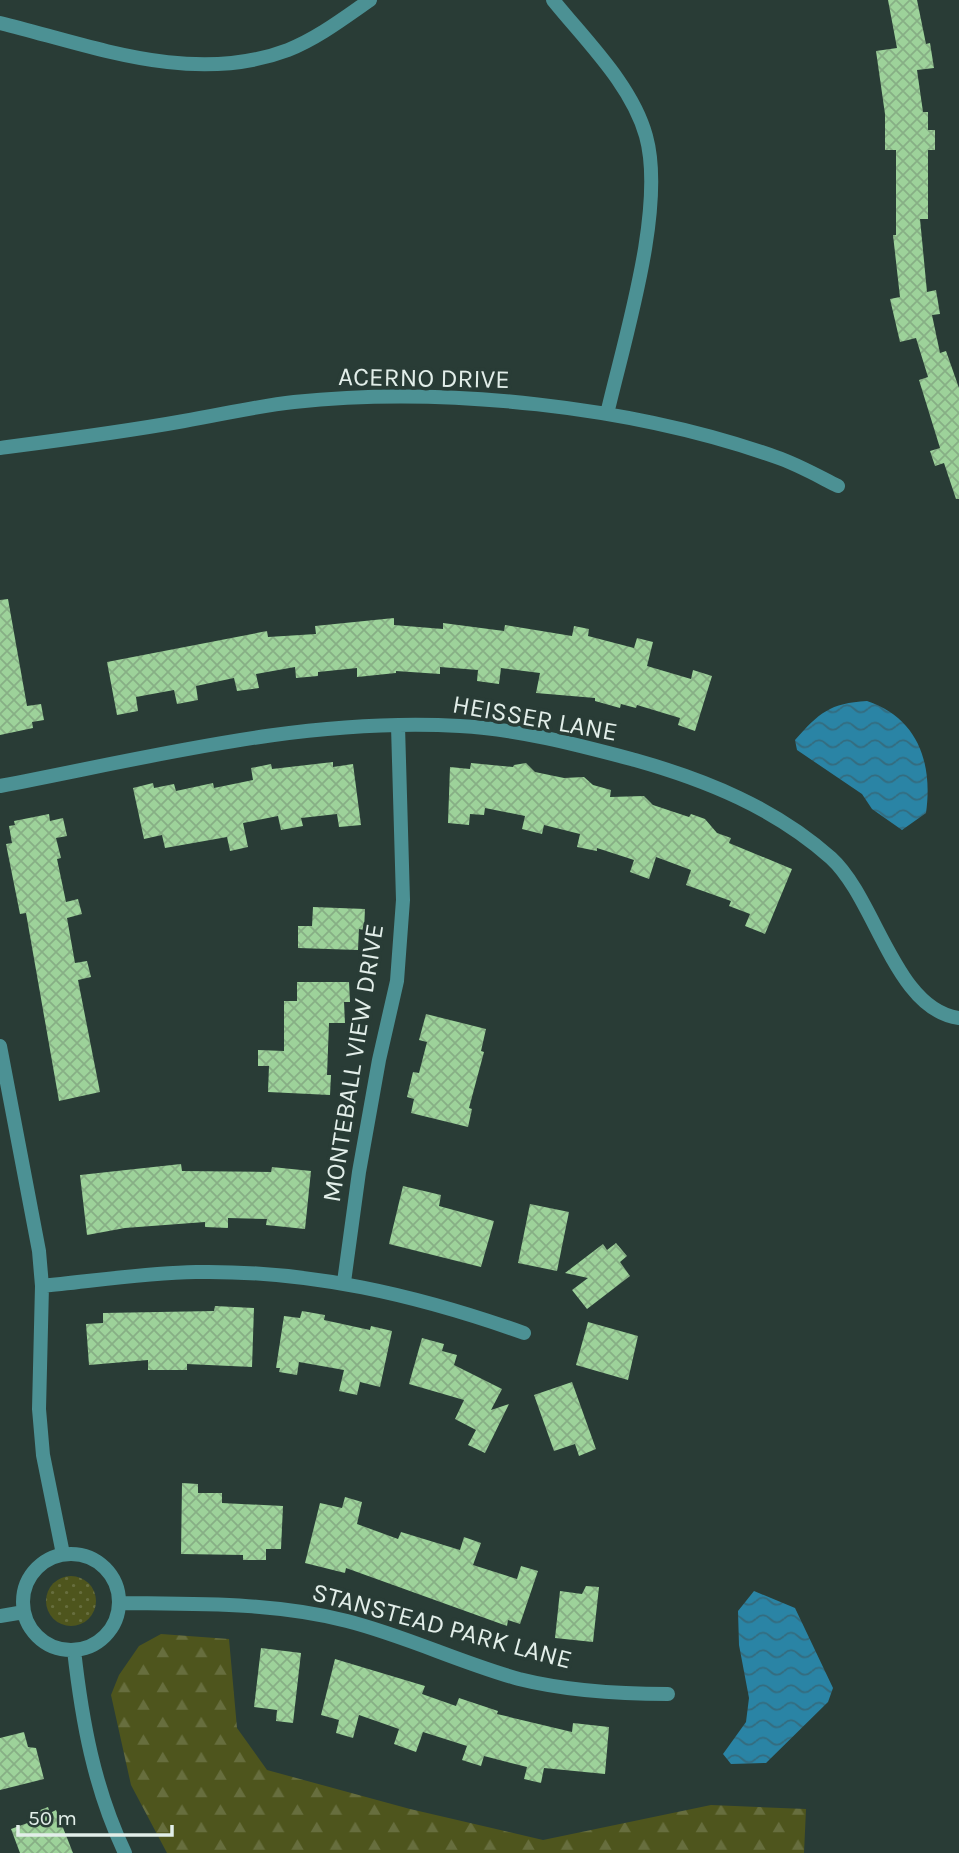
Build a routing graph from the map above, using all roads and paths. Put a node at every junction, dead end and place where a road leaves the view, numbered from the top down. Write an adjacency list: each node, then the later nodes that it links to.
1 (370, 0): 3 (street)
2 (553, 0): 4 (street)
3 (0, 23)
4 (607, 414): 5 (street, ACERNO DRIVE); 6 (street, ACERNO DRIVE)
5 (0, 448)
6 (838, 486)
7 (398, 726): 8 (street, HEISSER LANE); 9 (street, HEISSER LANE); 11 (street, MONTEBALL VIEW DRIVE)
8 (0, 786)
9 (959, 1017)
10 (0, 1046): 12 (street)
11 (344, 1282): 12 (street); 13 (street)
12 (42, 1286): 14 (street)
13 (524, 1333)
14 (63, 1554): 15 (street); 16 (street)
15 (119, 1603): 18 (street); 19 (street, STANSTEAD PARK LANE)
16 (24, 1612): 17 (street); 18 (street)
17 (0, 1616)
18 (74, 1650): 20 (street)
19 (668, 1694)
20 (125, 1853)

